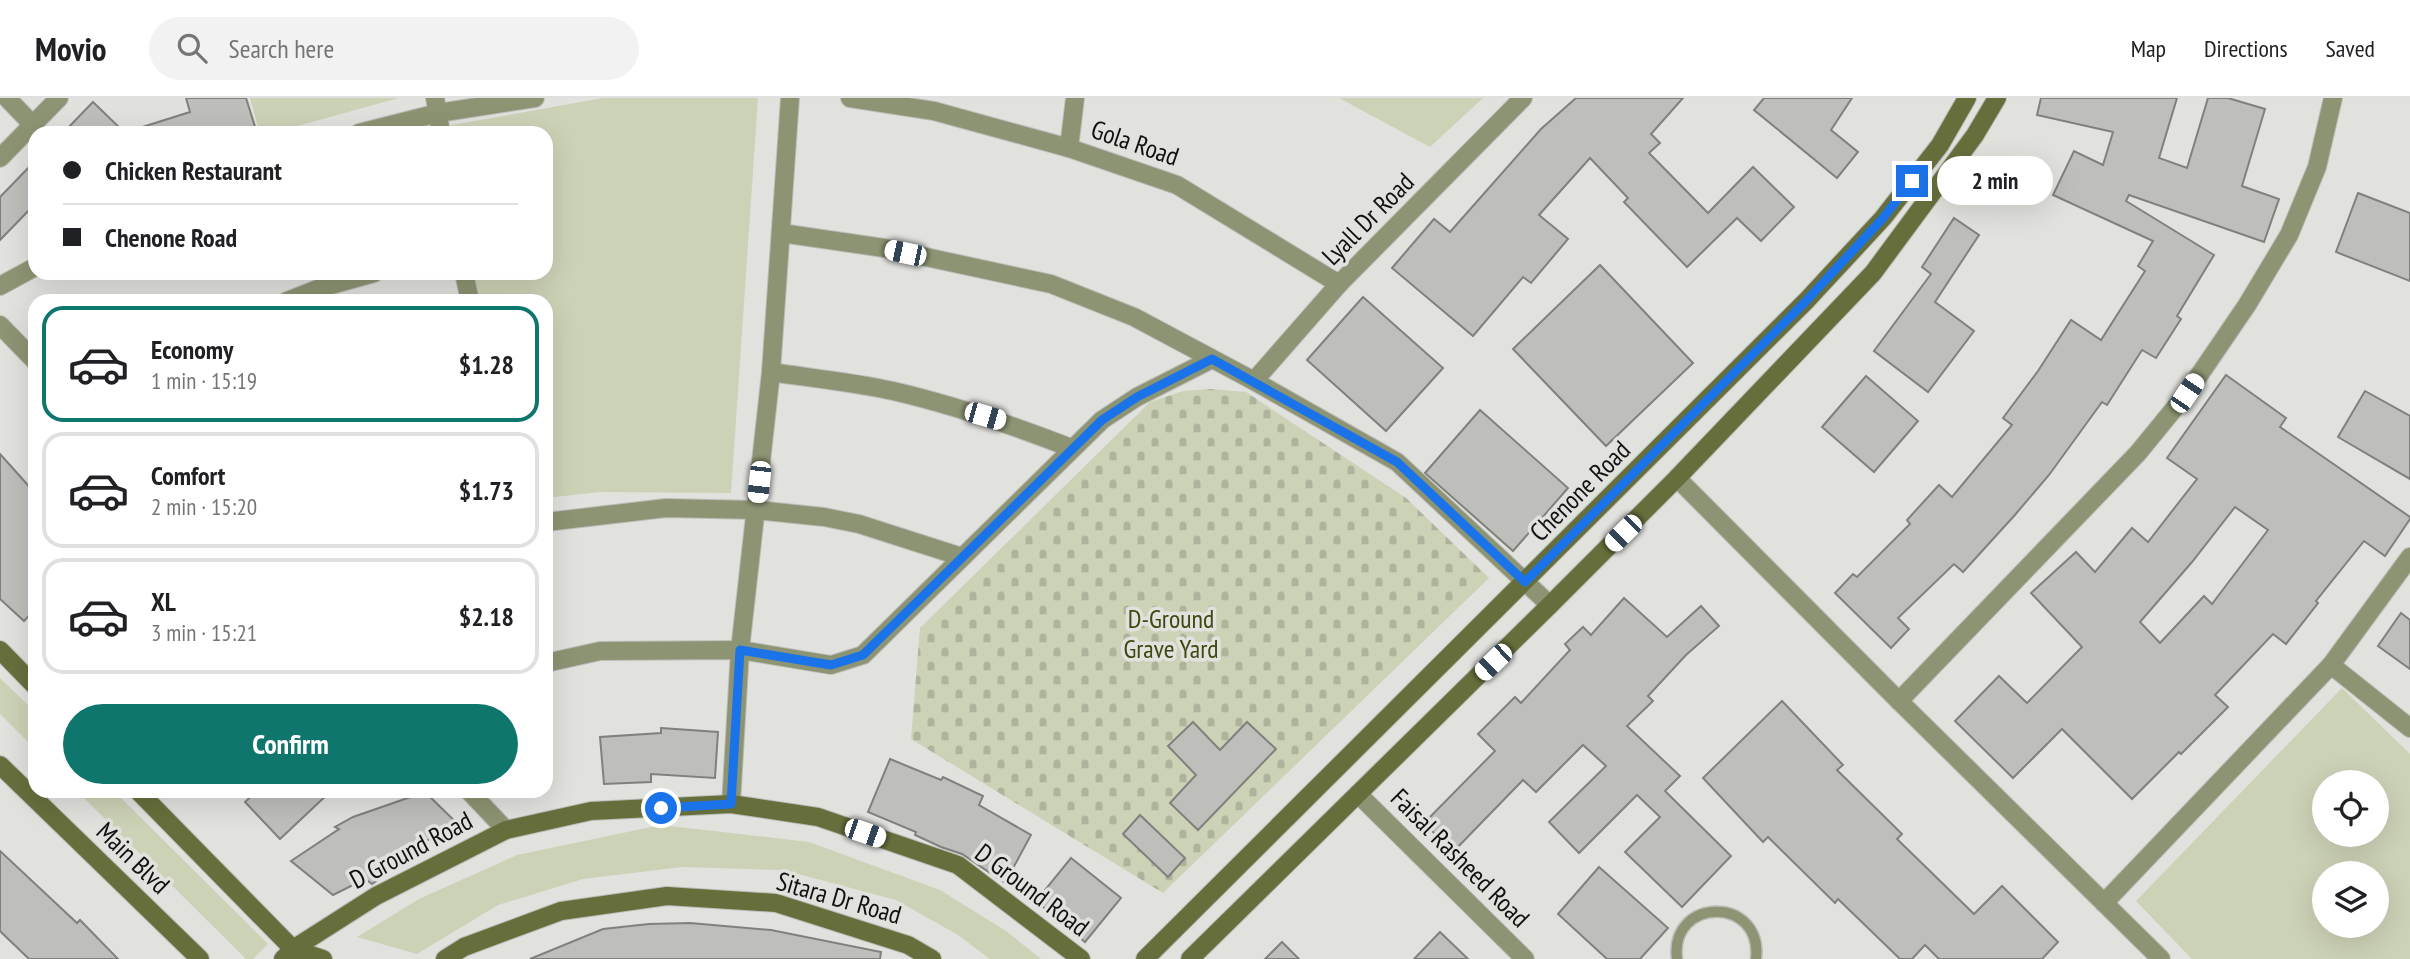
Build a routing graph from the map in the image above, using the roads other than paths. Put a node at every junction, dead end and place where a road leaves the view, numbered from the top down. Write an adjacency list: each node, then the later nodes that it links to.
1 (6, 98): 13 (street)
2 (59, 98): 13 (street)
3 (536, 98): 12 (street)
4 (790, 98): 19 (street)
5 (849, 98): 11 (street, Gola Road)
6 (1075, 98): 17 (street)
7 (1523, 98): 22 (street, Lyall Dr Road)
8 (1967, 98): 36 (street, Chenone Road)
9 (1997, 98): 31 (street)
10 (2333, 98): 43 (street)
11 (935, 104): 17 (street, Gola Road)
12 (437, 106): 14 (street); 15 (street)
13 (33, 124)
14 (379, 126)
15 (440, 126)
16 (28, 129): 18 (street)
17 (1069, 148): 22 (street, Gola Road)
18 (0, 158)
19 (781, 233): 27 (street); 28 (street)
20 (28, 271): 23 (street)
21 (349, 280): 24 (street)
22 (1339, 284): 29 (street, Lyall Dr Road)
23 (0, 286)
24 (304, 294)
25 (0, 325): 26 (street)
26 (28, 354)
27 (1212, 359): 29 (street); 30 (street)
28 (771, 372): 30 (street); 32 (street)
29 (1254, 381): 36 (street)
30 (1071, 448): 34 (street)
31 (1677, 478): 37 (street); 43 (street)
32 (756, 510): 33 (street); 34 (street); 39 (street)
33 (553, 521)
34 (962, 556): 39 (street)
35 (2410, 557): 41 (street)
36 (1525, 582): 37 (street); 60 (street, Chenone Road)
37 (1550, 606): 47 (street)
38 (0, 650): 42 (street)
39 (740, 650): 40 (street); 51 (street)
40 (553, 661)
41 (2331, 665): 44 (street); 53 (street)
42 (28, 679)
43 (1899, 701): 53 (street)
44 (2410, 728)
45 (0, 765): 46 (street, Main Blvd)
46 (28, 792)
47 (1358, 794): 61 (street); 62 (street, Faisal Rasheed Road)
48 (34, 798): 55 (street, Main Blvd)
49 (144, 798): 54 (street, Main Blvd)
50 (476, 798): 52 (street)
51 (731, 804): 52 (street, D Ground Road); 59 (street, D Ground Road)
52 (506, 830): 54 (street, D Ground Road)
53 (2104, 903): 65 (street)
54 (288, 954): 56 (street, Main Blvd)
55 (200, 959)
56 (323, 959)
57 (445, 959): 58 (street, Sitara Dr Road)
58 (932, 959)
59 (1081, 959)
60 (1145, 959)
61 (1190, 959)
62 (1525, 959)
63 (1677, 959): 64 (lane)
64 (1756, 959)
65 (2161, 959)

